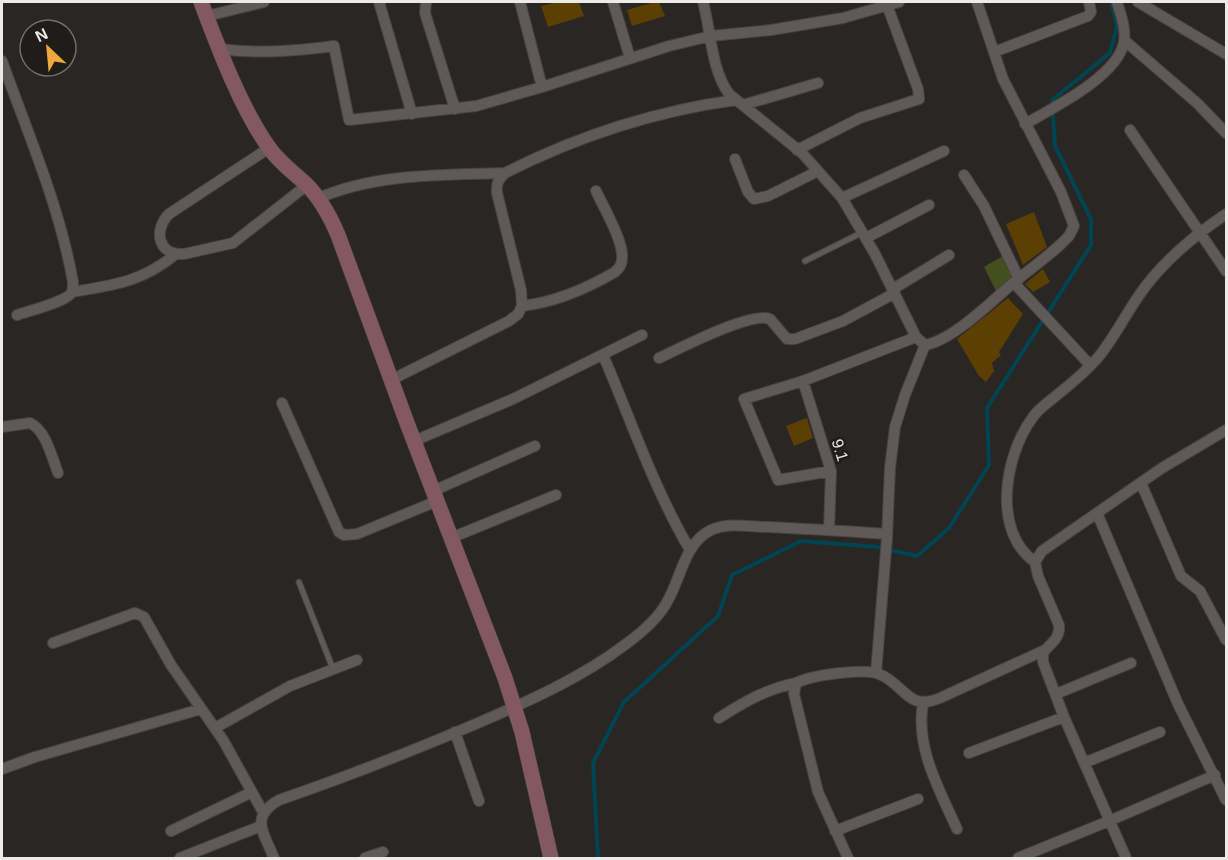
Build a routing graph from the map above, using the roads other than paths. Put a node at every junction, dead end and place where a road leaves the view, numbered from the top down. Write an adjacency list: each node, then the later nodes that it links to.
1 (264, 2): 13 (street)
2 (379, 2): 25 (street)
3 (426, 2): 24 (street)
4 (520, 2): 22 (street)
5 (613, 2): 19 (street)
6 (704, 2): 14 (street)
7 (898, 2): 12 (street)
8 (976, 2): 17 (street)
9 (1089, 2): 17 (street)
10 (1117, 2): 15 (street)
11 (1138, 2): 18 (street)
12 (879, 5): 14 (street); 30 (street)
13 (204, 9): 16 (main road)
14 (711, 36): 19 (street); 23 (street)
15 (1124, 40): 26 (street); 28 (street)
16 (220, 49): 25 (street); 29 (main road)
17 (994, 52): 26 (street)
18 (1227, 54)
19 (630, 58): 22 (street)
20 (2, 61): 50 (street)
21 (818, 82): 23 (street)
22 (542, 87): 24 (street)
23 (739, 102): 30 (street); 34 (street)
24 (455, 109): 25 (street)
25 (412, 114)
26 (1025, 124): 48 (street)
27 (1130, 130): 42 (street)
28 (1227, 134)
29 (269, 148): 36 (main road); 44 (street)
30 (797, 150): 33 (street)
31 (944, 151): 39 (street)
32 (735, 159): 33 (street)
33 (818, 171): 39 (street)
34 (505, 173): 38 (street); 51 (street)
35 (964, 175): 48 (street)
36 (307, 185): 38 (main road); 44 (street)
37 (596, 191): 51 (street)
38 (319, 198): 59 (main road)
39 (842, 198): 43 (street)
40 (929, 205): 43 (street)
41 (1227, 214): 42 (street)
42 (1201, 231): 47 (street); 58 (street)
43 (865, 235): 46 (lane); 49 (street)
44 (176, 254): 50 (street)
45 (949, 255): 49 (street)
46 (805, 261)
47 (1227, 271)
48 (1016, 281): 55 (street); 58 (street)
49 (894, 291): 54 (street); 57 (street)
50 (72, 292): 52 (street)
51 (522, 306): 59 (street)
52 (17, 315)
53 (642, 335): 56 (street)
54 (916, 337): 55 (street); 60 (street)
55 (925, 345): 73 (street)
56 (603, 355): 64 (street); 75 (street)
57 (659, 358)
58 (1090, 365): 76 (street)
59 (391, 380): 64 (main road)
60 (803, 381): 66 (street, 9.1); 66 (street)
61 (282, 403): 70 (street)
62 (2, 427): 67 (street)
63 (1227, 430): 68 (street)
64 (414, 441): 70 (main road)
65 (535, 446): 70 (street)
66 (831, 471): 72 (street, 9.1)
67 (58, 473)
68 (1141, 483): 71 (street); 78 (street)
69 (555, 495): 74 (street)
70 (435, 496): 74 (main road)
71 (1097, 513): 76 (street); 98 (street)
72 (829, 530): 73 (street); 75 (street)
73 (887, 536): 84 (street)
74 (451, 538): 88 (main road)
75 (690, 550): 88 (street)
76 (1035, 562): 80 (street)
77 (299, 582): 83 (lane)
78 (1227, 640)
79 (53, 643): 89 (street)
80 (1045, 650): 86 (street); 87 (street)
81 (357, 660): 83 (street)
82 (1131, 663): 86 (street)
83 (333, 669): 92 (street)
84 (876, 673): 85 (street); 87 (street)
85 (796, 683): 91 (street); 108 (street)
86 (1056, 694): 90 (street)
87 (922, 703): 106 (street)
88 (515, 707): 93 (street); 113 (main road)
89 (201, 708): 92 (street); 97 (street)
90 (1065, 717): 95 (street); 96 (street)
91 (718, 718)
92 (214, 728): 99 (street)
93 (455, 732): 102 (street); 103 (street)
94 (1160, 732): 96 (street)
95 (969, 753)
96 (1084, 763): 104 (street)
97 (2, 769)
98 (1215, 775): 101 (street); 104 (street)
99 (252, 792): 103 (street); 107 (street)
100 (918, 799): 108 (street)
101 (1227, 800)
102 (479, 801)
103 (262, 812): 105 (street)
104 (1109, 821): 115 (street); 116 (street)
105 (261, 826): 110 (street); 111 (street)
106 (957, 829)
107 (171, 831)
108 (835, 831): 114 (street)
109 (383, 852): 112 (street)
110 (180, 858)
111 (274, 858)
112 (365, 858)
113 (551, 858)
114 (848, 858)
115 (1018, 858)
116 (1126, 858)

